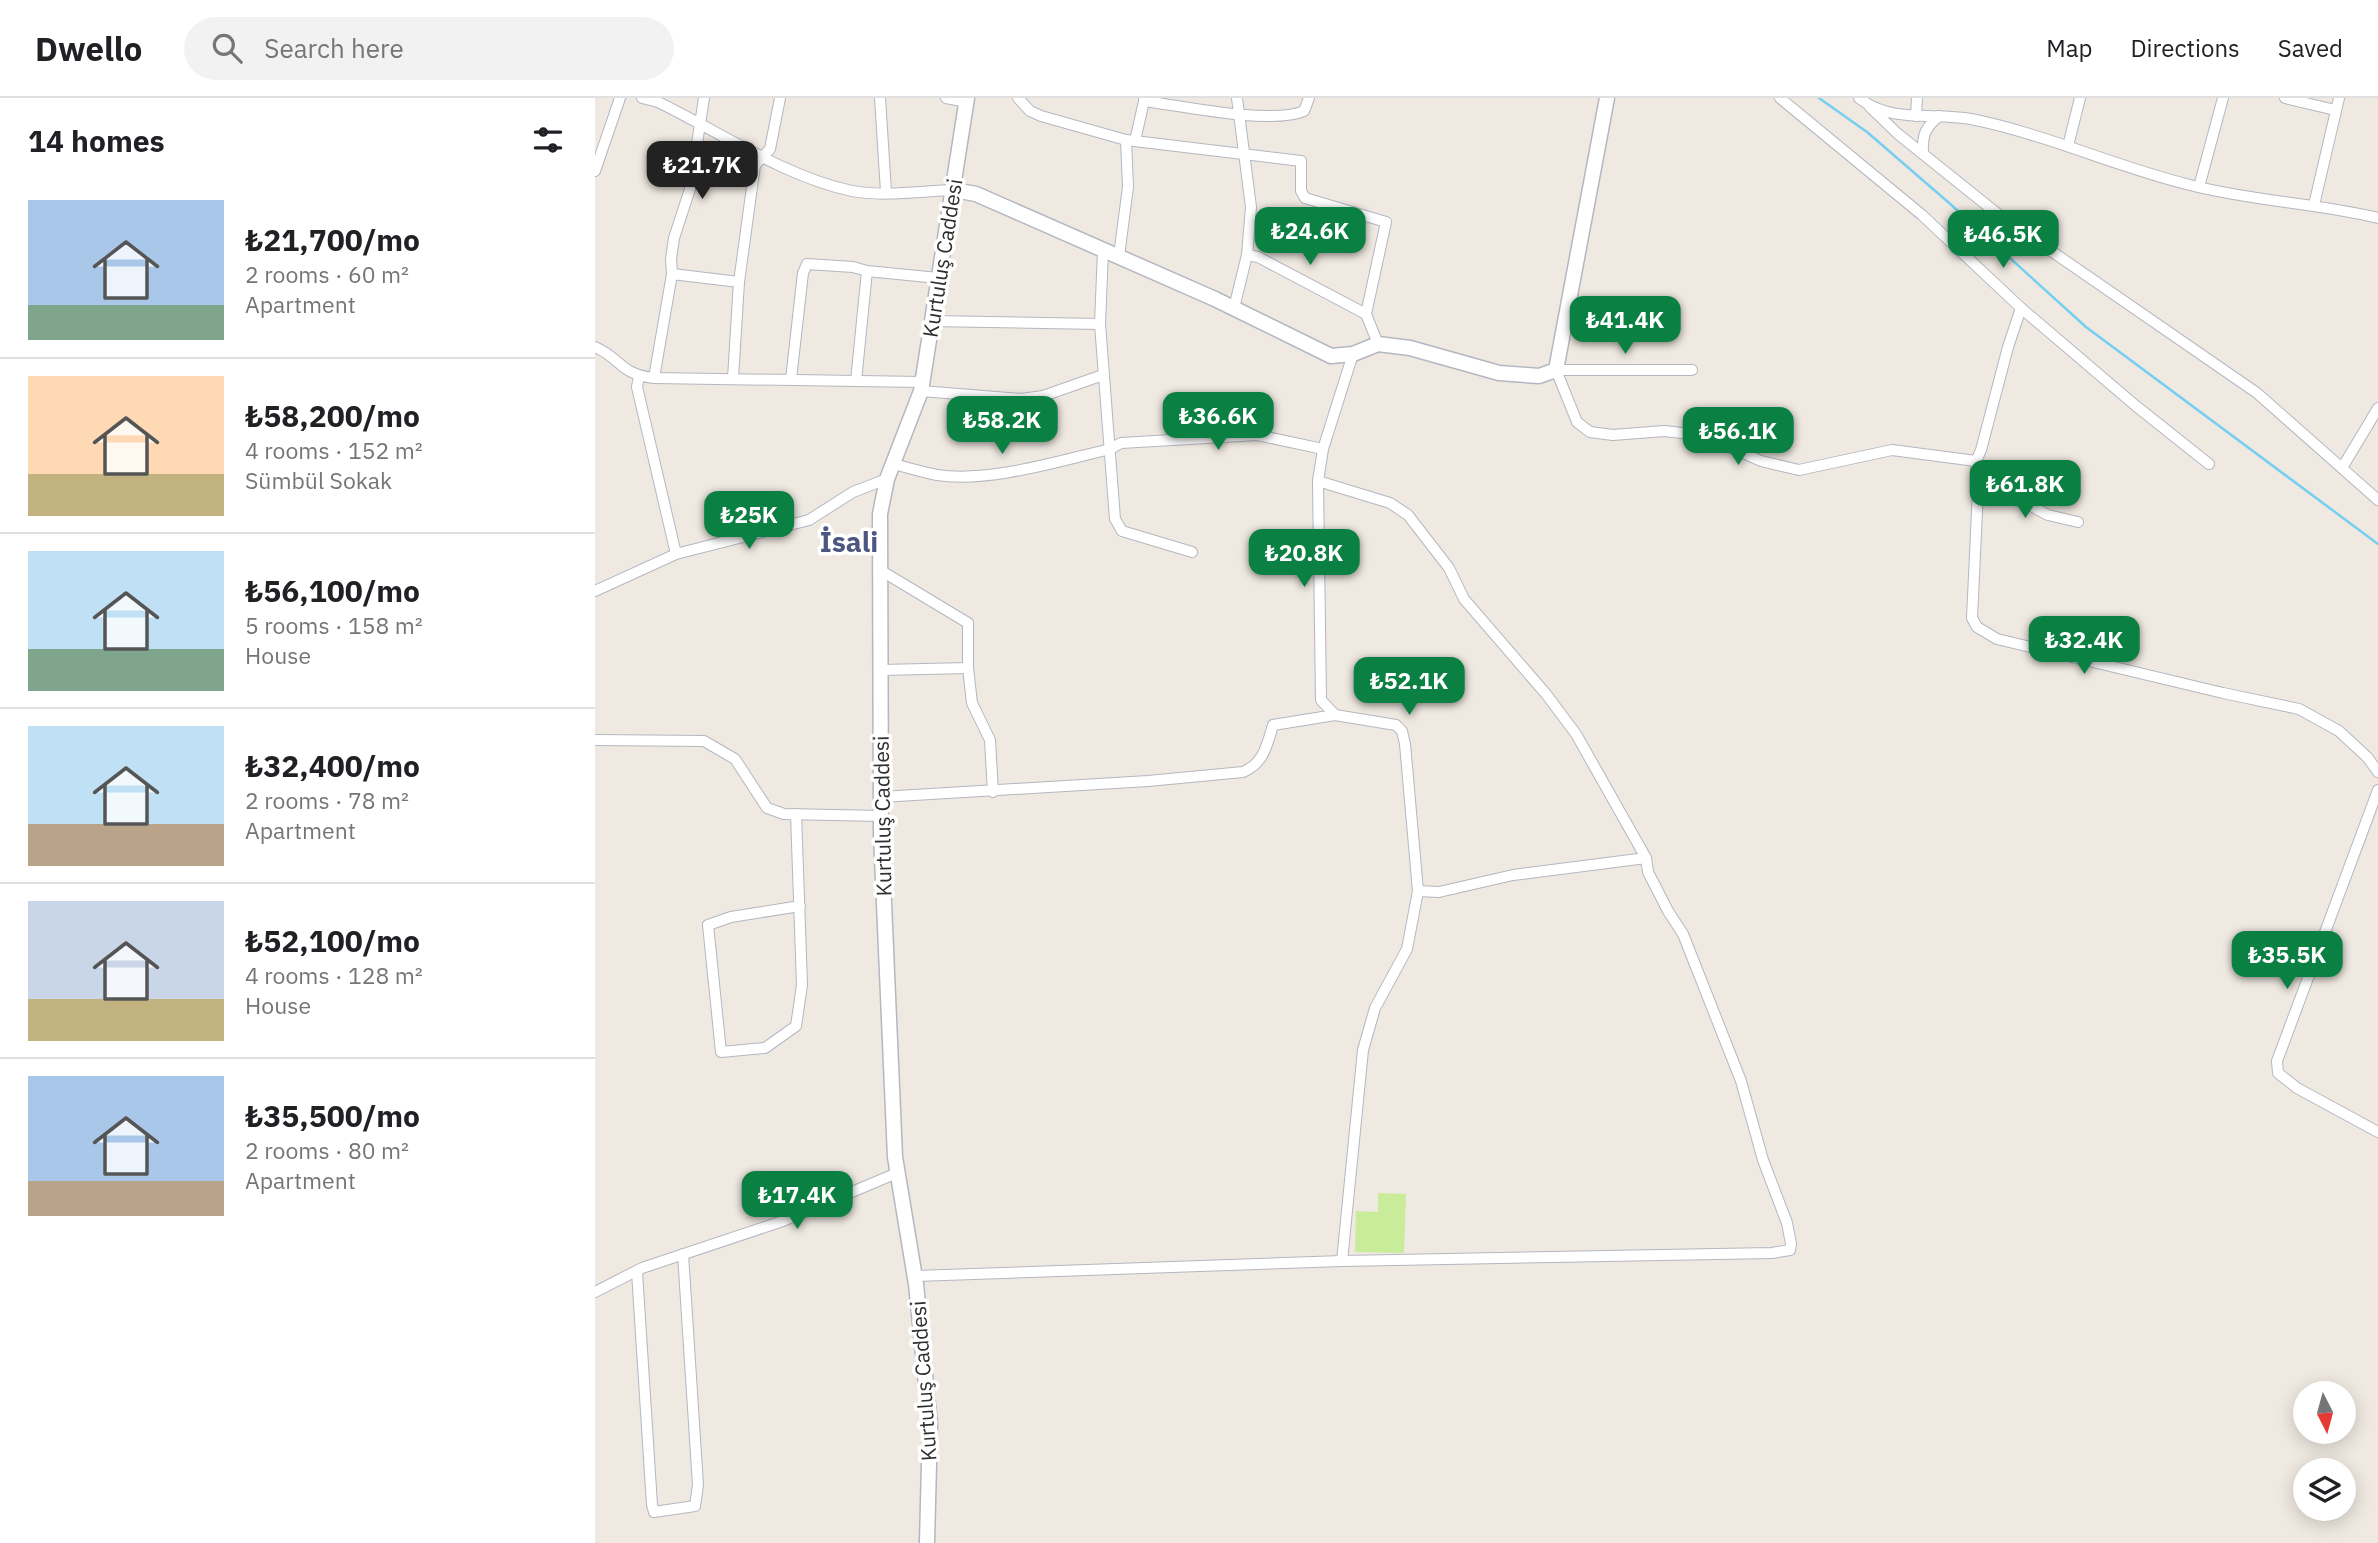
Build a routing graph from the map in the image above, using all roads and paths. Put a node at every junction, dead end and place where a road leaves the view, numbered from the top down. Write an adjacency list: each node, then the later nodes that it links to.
1 (620, 98): 31 (street)
2 (642, 98): 25 (street)
3 (704, 98): 25 (street)
4 (780, 98): 30 (street)
5 (880, 98): 34 (street)
6 (946, 98): 18 (street)
7 (1018, 98): 26 (street)
8 (1237, 98): 22 (street)
9 (1309, 98): 22 (street)
10 (1607, 98): 52 (main road)
11 (1780, 98): 45 (street)
12 (1859, 98): 20 (street)
13 (1917, 98): 23 (street)
14 (2080, 98): 27 (street)
15 (2223, 98): 32 (street)
16 (2285, 98): 21 (street)
17 (2339, 98): 21 (street)
18 (967, 100): 33 (main road, Kurtuluş Caddesi)
19 (1144, 100): 22 (street); 26 (street)
20 (1870, 107): 23 (street); 29 (street)
21 (2335, 110): 35 (street)
22 (1239, 115): 28 (street)
23 (1916, 116): 24 (street)
24 (1939, 116): 27 (street); 29 (street)
25 (701, 123): 30 (street); 41 (street)
26 (1131, 141): 28 (street); 39 (street)
27 (2068, 146): 32 (street)
28 (1244, 154): 38 (street); 46 (street)
29 (1923, 154): 67 (street)
30 (763, 157): 34 (street); 43 (street)
31 (595, 171)
32 (2199, 187): 35 (street)
33 (954, 190): 34 (street); 37 (main road); 42 (main road, Kurtuluş Caddesi)
34 (886, 192)
35 (2314, 205): 36 (street)
36 (2378, 218)
37 (1103, 250): 39 (main road); 48 (street)
38 (1247, 255): 44 (street); 46 (street)
39 (1119, 256): 44 (main road)
40 (867, 271): 42 (street); 58 (street); 59 (street)
41 (672, 274): 43 (street); 56 (street)
42 (939, 278): 47 (main road, Kurtuluş Caddesi)
43 (739, 282): 57 (street)
44 (1234, 308): 51 (main road)
45 (2021, 308): 64 (street); 66 (street)
46 (1366, 314): 49 (street)
47 (932, 321): 48 (street); 60 (main road, Kurtuluş Caddesi)
48 (1100, 324): 54 (street)
49 (1378, 344): 51 (main road); 52 (main road)
50 (595, 346): 55 (street)
51 (1353, 354): 63 (street)
52 (1556, 370): 53 (street); 64 (street)
53 (1692, 370)
54 (1103, 375): 60 (street); 62 (street)
55 (639, 376): 56 (street); 74 (street)
56 (654, 378): 57 (street)
57 (733, 378): 58 (street)
58 (791, 379): 59 (street)
59 (856, 381): 60 (street)
60 (922, 387): 65 (main road, Kurtuluş Caddesi)
61 (2378, 408): 67 (street)
62 (1110, 449): 63 (street); 65 (street); 73 (street)
63 (1323, 449): 69 (street)
64 (1976, 461): 70 (street)
65 (894, 464): 68 (main road, Kurtuluş Caddesi)
66 (2209, 464)
67 (2343, 468): 71 (street)
68 (887, 479): 74 (street); 75 (main road, Kurtuluş Caddesi)
69 (1318, 481): 79 (street); 87 (street)
70 (1978, 490): 72 (street); 81 (street)
71 (2378, 500)
72 (2078, 522)
73 (1192, 552)
74 (676, 554): 76 (street)
75 (880, 570): 77 (street); 78 (main road, Kurtuluş Caddesi)
76 (595, 590)
77 (968, 667): 78 (street); 83 (street)
78 (881, 670): 84 (main road, Kurtuluş Caddesi)
79 (1335, 716): 83 (street); 88 (street)
80 (595, 740): 85 (street)
81 (2378, 772)
82 (2378, 790): 90 (street)
83 (993, 792): 84 (street)
84 (881, 797): 86 (main road, Kurtuluş Caddesi)
85 (796, 814): 86 (street); 89 (street)
86 (881, 816): 91 (main road, Kurtuluş Caddesi)
87 (1646, 858): 88 (street); 93 (street)
88 (1418, 891): 93 (street)
89 (800, 906): 89 (street)
90 (2378, 1132)
91 (897, 1172): 92 (street); 95 (main road, Kurtuluş Caddesi)
92 (683, 1254): 94 (street); 94 (street)
93 (1342, 1261): 95 (street)
94 (637, 1272): 96 (street)
95 (915, 1276): 97 (main road, Kurtuluş Caddesi)
96 (595, 1292)
97 (927, 1543)

